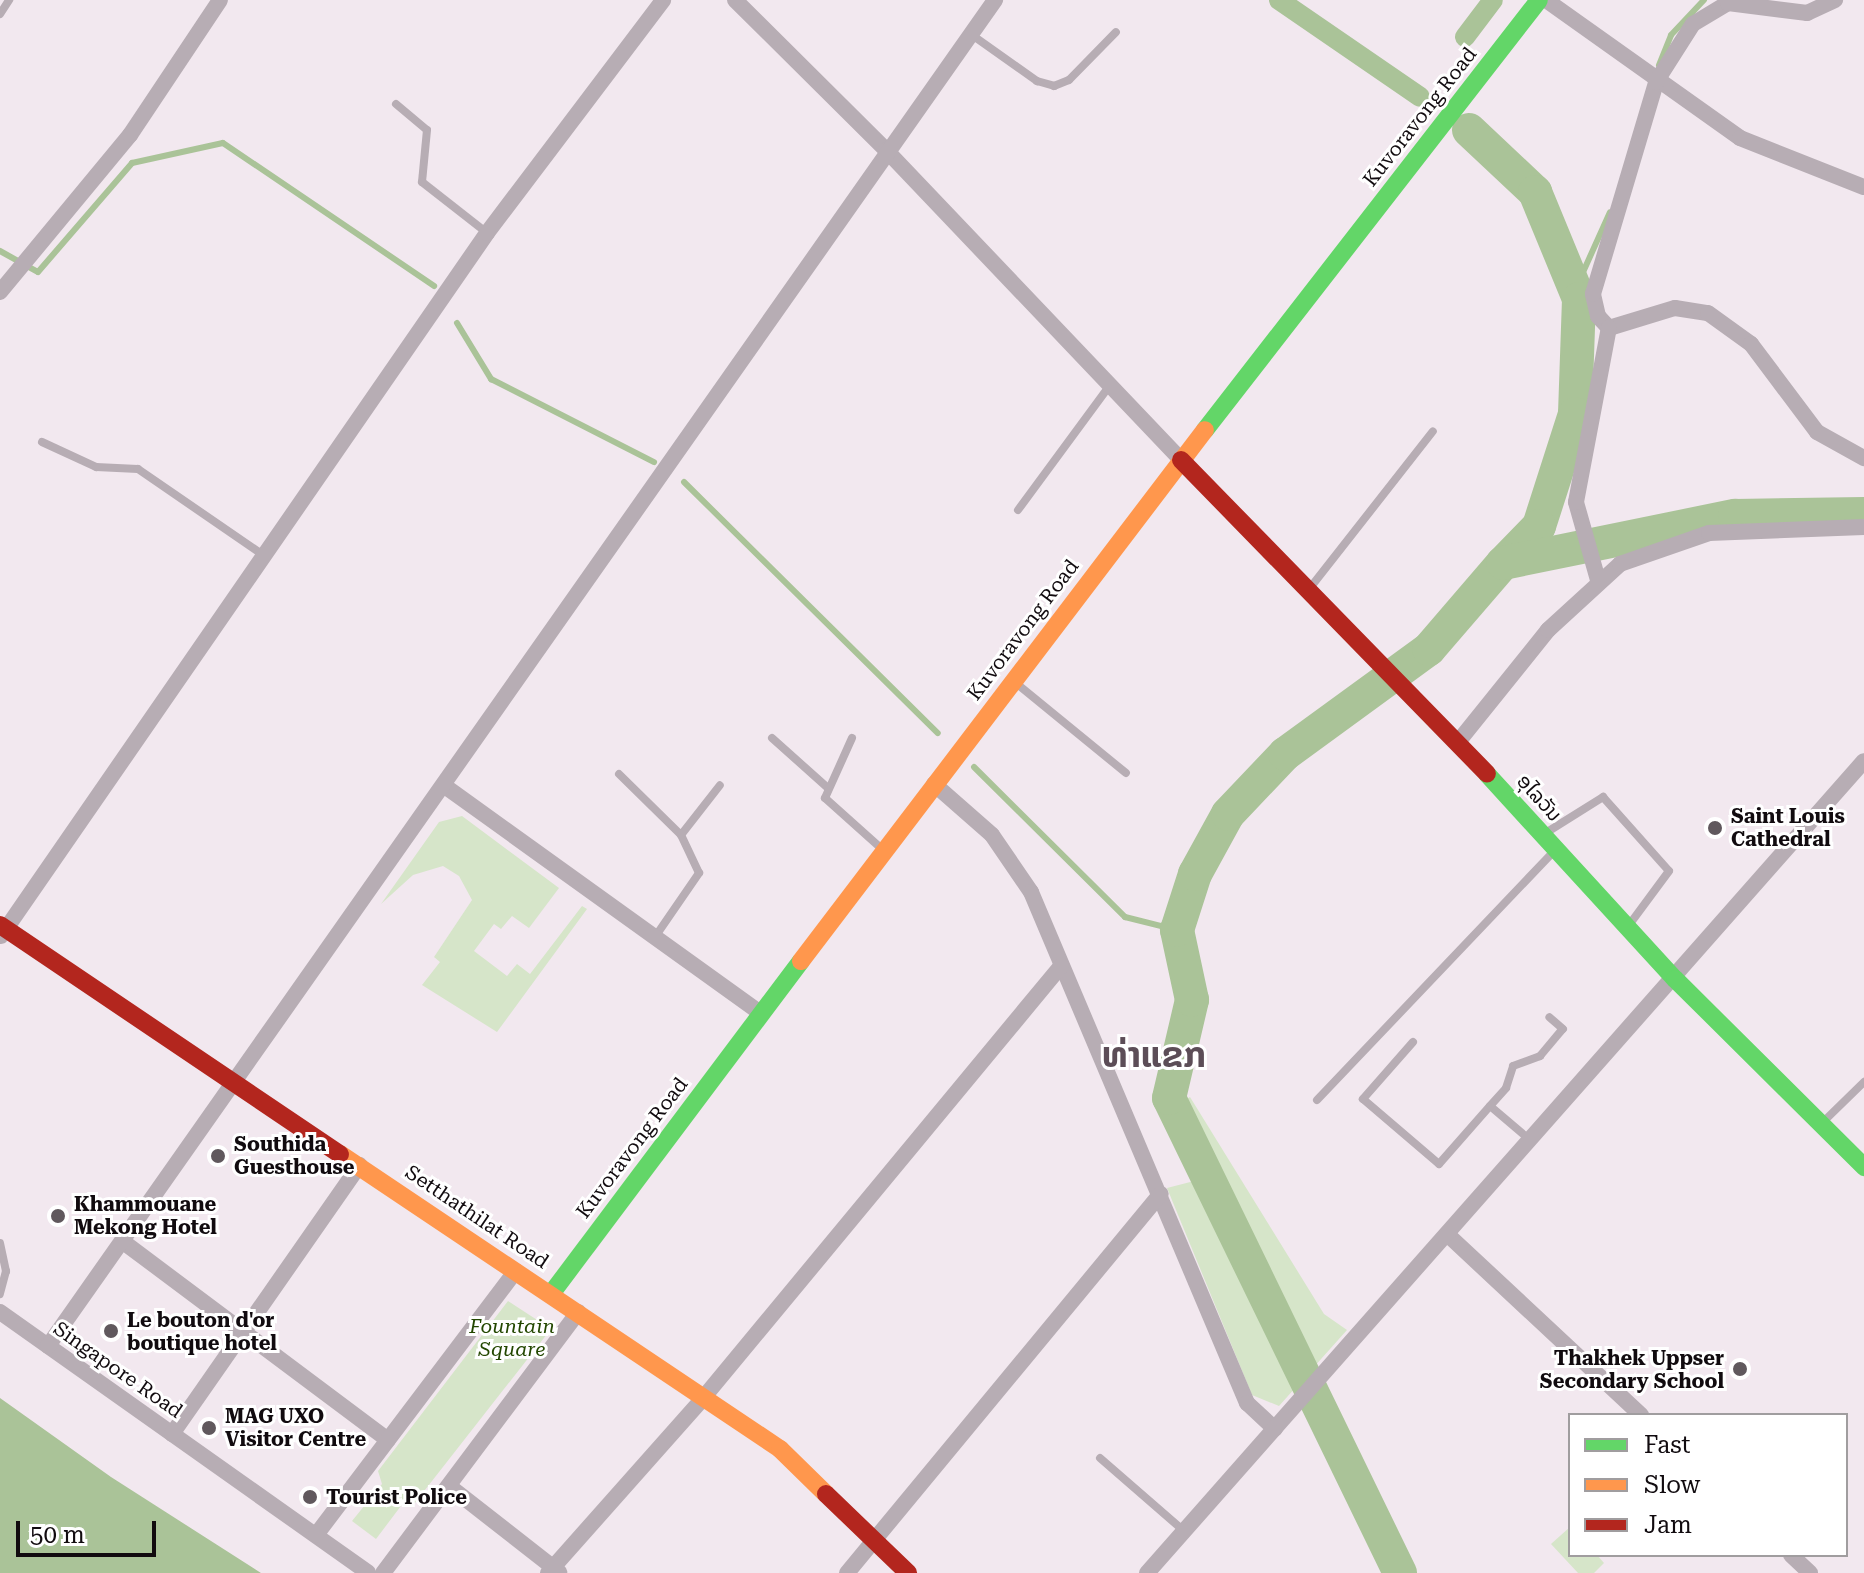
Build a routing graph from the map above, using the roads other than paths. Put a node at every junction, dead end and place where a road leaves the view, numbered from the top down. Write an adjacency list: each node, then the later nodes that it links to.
1 (9, 0): 9 (lane)
2 (220, 0): 17 (street)
3 (663, 0): 16 (street)
4 (735, 0): 14 (street)
5 (995, 0): 11 (street)
6 (1539, 0): 23 (street, Kuvoravong Road)
7 (1546, 0): 12 (street)
8 (1835, 0): 12 (street)
9 (0, 14)
10 (1116, 32): 11 (lane)
11 (972, 35): 14 (street)
12 (1650, 77): 15 (street); 18 (street)
13 (396, 104): 16 (lane)
14 (886, 150): 19 (street); 38 (street)
15 (1864, 187)
16 (487, 233): 26 (street)
17 (0, 292)
18 (1609, 328): 22 (street); 27 (street)
19 (1110, 385): 23 (street); 24 (lane)
20 (1433, 431): 28 (lane)
21 (42, 442): 26 (lane)
22 (1864, 458)
23 (1181, 460): 28 (street, ອຸໄລວັນ); 29 (street, Kuvoravong Road)
24 (1018, 510)
25 (1864, 527): 27 (street)
26 (263, 555): 45 (street)
27 (1598, 580): 32 (street)
28 (1310, 589): 32 (street, ອຸໄລວັນ)
29 (1013, 680): 34 (lane); 36 (street, Kuvoravong Road)
30 (772, 738): 39 (lane)
31 (852, 738): 39 (lane)
32 (1458, 742): 41 (street, ອຸໄລວັນ)
33 (1864, 761): 48 (street)
34 (1126, 773)
35 (619, 774): 40 (lane)
36 (934, 784): 43 (street, Kuvoravong Road); 47 (street)
37 (720, 785): 40 (lane)
38 (446, 787): 46 (street); 52 (street)
39 (828, 788): 43 (lane)
40 (681, 835): 46 (lane)
41 (1543, 835): 42 (street, ອຸໄລວັນ); 44 (lane)
42 (1556, 849): 44 (street, ອຸໄລວັນ); 54 (lane)
43 (884, 850): 49 (street, Kuvoravong Road)
44 (1628, 926): 48 (street, ອຸໄລວັນ)
45 (2, 930): 52 (street, Setthathilat Road)
46 (655, 937): 49 (street)
47 (1061, 966): 60 (street); 71 (street)
48 (1675, 979): 56 (street, ອຸໄລວັນ); 57 (street)
49 (761, 1013): 66 (street, Kuvoravong Road)
50 (1549, 1017): 55 (lane)
51 (1413, 1042): 55 (lane)
52 (235, 1082): 58 (street, Setthathilat Road); 62 (street)
53 (1864, 1082): 56 (lane)
54 (1317, 1100)
55 (1490, 1106): 57 (lane)
56 (1821, 1123): 59 (street, ອຸໄລວັນ)
57 (1530, 1140): 61 (street)
58 (360, 1165): 64 (street, Setthathilat Road); 69 (street)
59 (1864, 1167)
60 (1160, 1194): 73 (street); 80 (street)
61 (1448, 1235): 72 (street); 73 (street)
62 (122, 1241): 69 (street); 70 (street)
63 (0, 1243): 65 (lane)
64 (516, 1271): 66 (street, Setthathilat Road); 75 (street)
65 (0, 1294)
66 (551, 1294): 68 (street, Setthathilat Road)
67 (0, 1312): 70 (street, Singapore Road)
68 (578, 1312): 71 (street, Setthathilat Road); 77 (street)
69 (244, 1332): 74 (street); 75 (street)
70 (48, 1346): 74 (street, Singapore Road)
71 (704, 1397): 80 (street, Setthathilat Road); 82 (street)
72 (1639, 1413)
73 (1280, 1423): 78 (street)
74 (172, 1434): 79 (street, Singapore Road)
75 (388, 1440): 79 (street)
76 (1100, 1458): 78 (lane)
77 (449, 1486): 82 (street); 84 (street)
78 (1184, 1532): 87 (street)
79 (316, 1535): 83 (street, Singapore Road)
80 (874, 1540): 85 (street); 86 (street, Setthathilat Road)
81 (1793, 1557): 88 (street)
82 (554, 1571)
83 (368, 1573)
84 (383, 1573)
85 (847, 1573)
86 (908, 1573)
87 (1147, 1573)
88 (1810, 1573)

